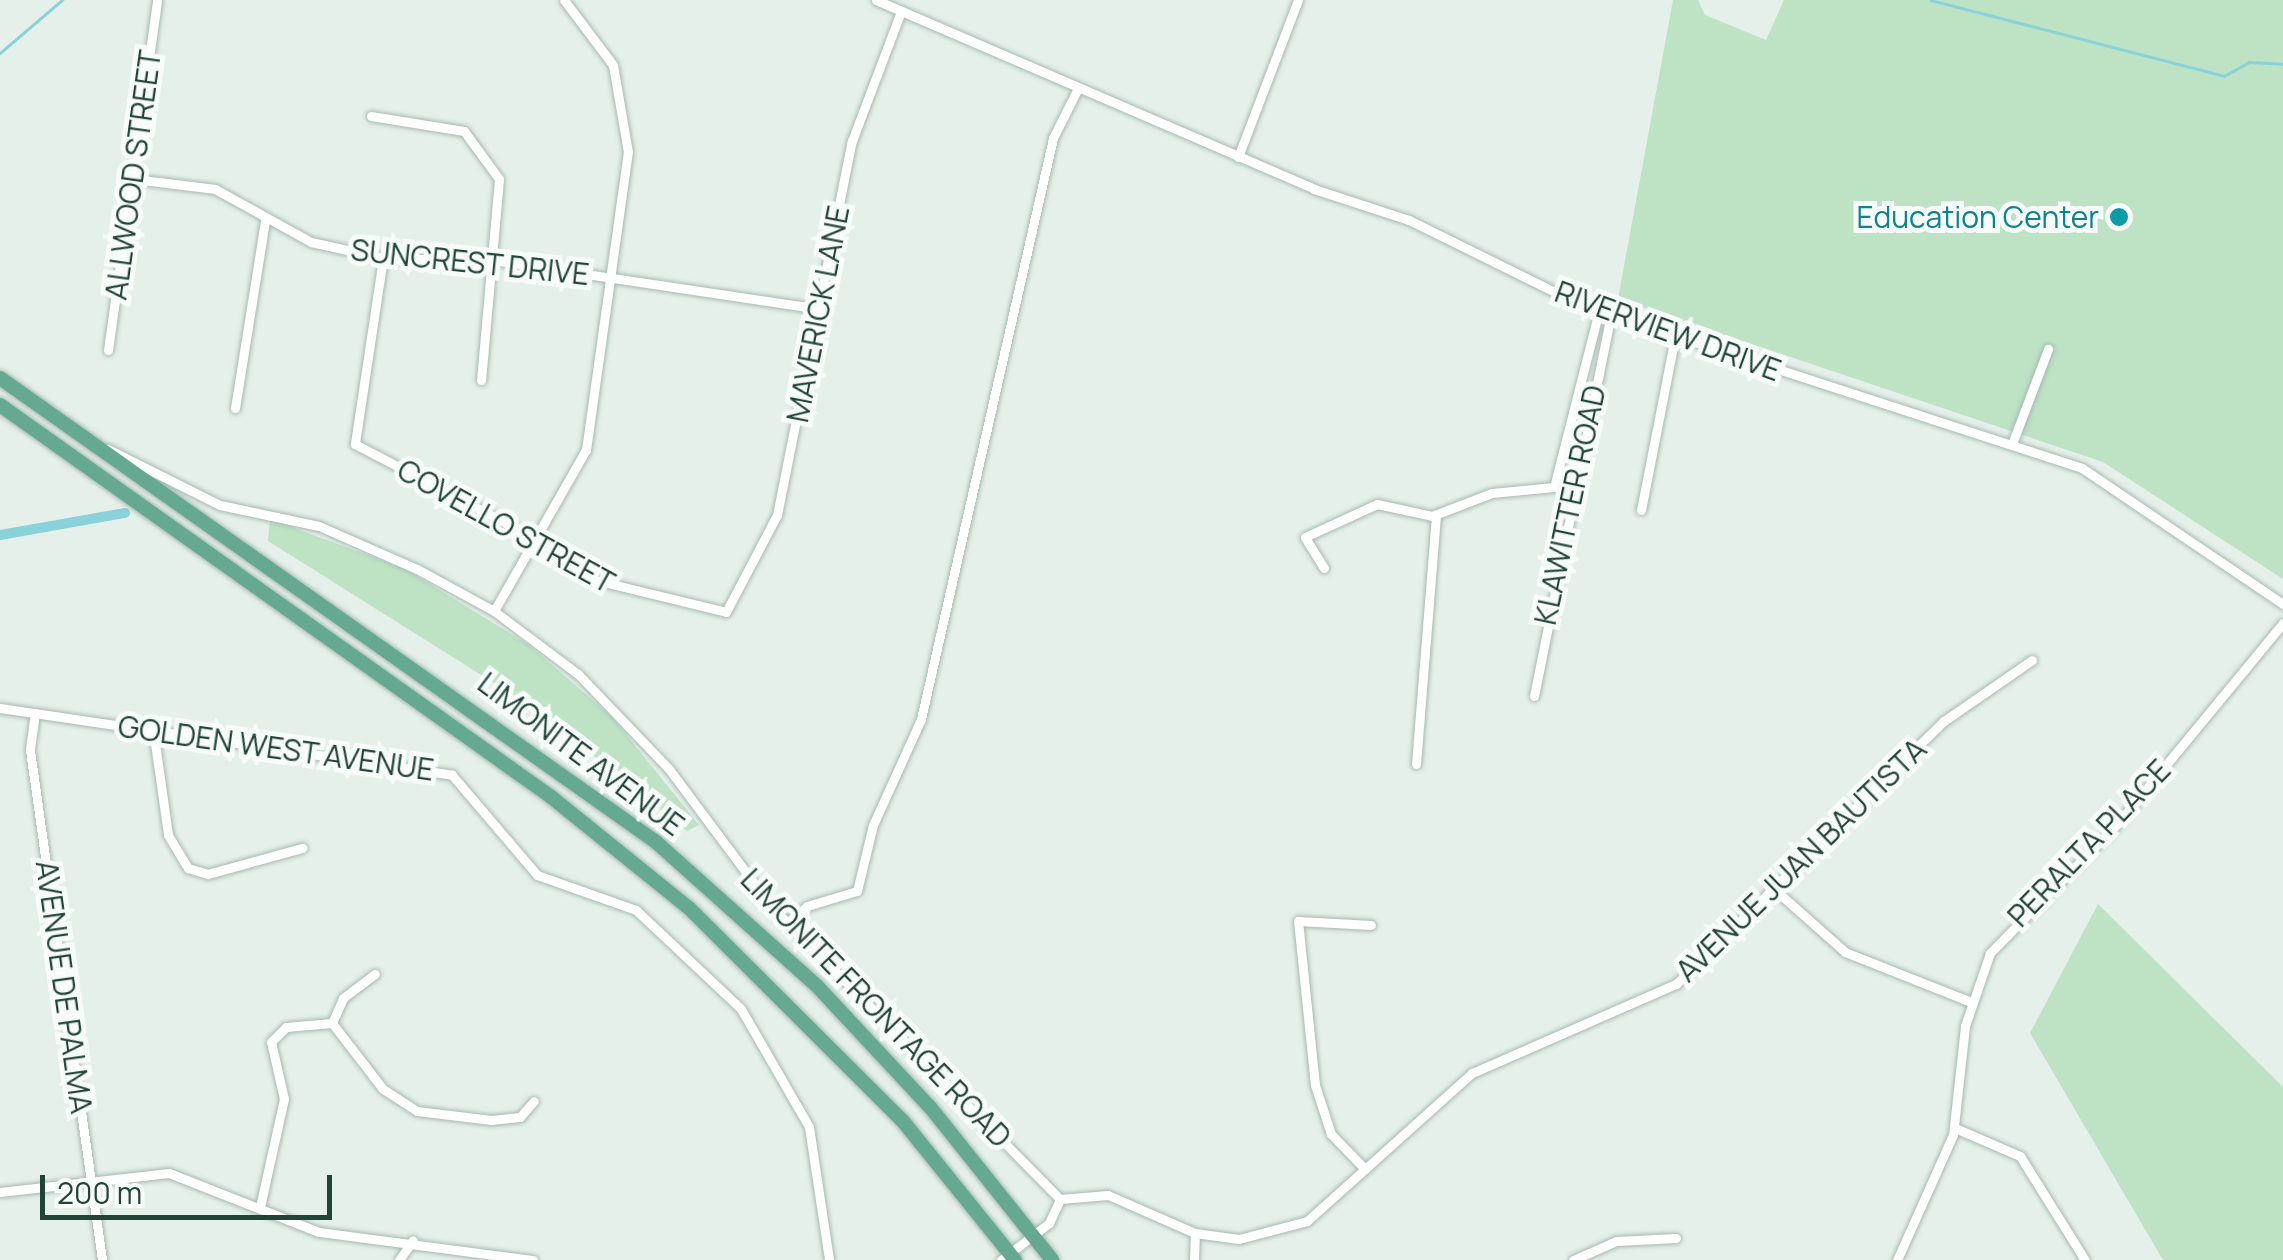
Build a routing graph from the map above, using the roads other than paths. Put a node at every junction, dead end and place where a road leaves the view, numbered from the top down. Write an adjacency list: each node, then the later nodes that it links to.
1 (157, 0): 9 (street, ALLWOOD STREET)
2 (564, 0): 13 (street)
3 (876, 0): 5 (street, RIVERVIEW DRIVE)
4 (1298, 0): 8 (street)
5 (901, 11): 6 (street, RIVERVIEW DRIVE); 14 (street, MAVERICK LANE)
6 (1078, 88): 8 (street, RIVERVIEW DRIVE); 44 (street)
7 (372, 116): 12 (street)
8 (1238, 156): 15 (street, RIVERVIEW DRIVE)
9 (134, 179): 10 (street, SUNCREST DRIVE); 18 (street, ALLWOOD STREET)
10 (265, 220): 11 (street, SUNCREST DRIVE); 23 (street)
11 (383, 258): 12 (street, SUNCREST DRIVE); 30 (street, COVELLO STREET)
12 (499, 261): 13 (street, SUNCREST DRIVE); 21 (street)
13 (611, 278): 14 (street, SUNCREST DRIVE); 30 (street)
14 (819, 309): 34 (street, MAVERICK LANE)
15 (1599, 311): 16 (street, RIVERVIEW DRIVE); 26 (street)
16 (1611, 315): 17 (street, RIVERVIEW DRIVE); 27 (street, KLAWITTER ROAD)
17 (1675, 336): 24 (street, RIVERVIEW DRIVE); 28 (street)
18 (108, 350)
19 (2048, 350): 24 (street)
20 (0, 378): 25 (main road, LIMONITE AVENUE)
21 (482, 380)
22 (0, 405): 60 (main road, LIMONITE AVENUE)
23 (235, 408)
24 (2012, 444): 32 (street, RIVERVIEW DRIVE)
25 (97, 445): 33 (street, LIMONITE FRONTAGE ROAD); 57 (main road, LIMONITE AVENUE)
26 (1559, 481): 27 (street); 29 (street)
27 (1573, 485): 37 (street, KLAWITTER ROAD)
28 (1641, 510)
29 (1436, 515): 31 (street); 41 (street)
30 (539, 540): 33 (street); 34 (street, COVELLO STREET)
31 (1324, 568)
32 (2283, 604)
33 (494, 611): 44 (street, LIMONITE FRONTAGE ROAD)
34 (726, 612)
35 (2283, 624): 47 (street, PERALTA PLACE)
36 (2032, 660): 43 (street, AVENUE JUAN BAUTISTA)
37 (1534, 696)
38 (0, 708): 39 (street, GOLDEN WEST AVENUE)
39 (35, 713): 40 (street, GOLDEN WEST AVENUE); 52 (street, AVENUE DE PALMA)
40 (153, 730): 42 (street); 64 (street, GOLDEN WEST AVENUE)
41 (1416, 764)
42 (302, 848)
43 (1774, 888): 47 (street); 51 (street, AVENUE JUAN BAUTISTA)
44 (787, 923): 54 (street, LIMONITE FRONTAGE ROAD)
45 (1372, 925): 51 (street)
46 (375, 974): 48 (street)
47 (1971, 1002): 50 (street, PERALTA PLACE)
48 (332, 1023): 49 (street); 55 (street)
49 (534, 1101)
50 (1955, 1128): 68 (street, PERALTA PLACE); 69 (street)
51 (1365, 1168): 56 (street, AVENUE JUAN BAUTISTA)
52 (90, 1178): 53 (street); 55 (street); 61 (street, AVENUE DE PALMA)
53 (0, 1192)
54 (1060, 1199): 56 (street, AVENUE JUAN BAUTISTA); 57 (street)
55 (260, 1207): 59 (street)
56 (1195, 1233): 66 (street)
57 (1032, 1234): 60 (street); 65 (main road, LIMONITE AVENUE)
58 (1676, 1238): 67 (street)
59 (413, 1240): 62 (street); 63 (street)
60 (1009, 1258)
61 (102, 1260)
62 (399, 1260)
63 (532, 1260)
64 (829, 1260)
65 (1052, 1260)
66 (1194, 1260)
67 (1574, 1260)
68 (1897, 1260)
69 (2085, 1260)

